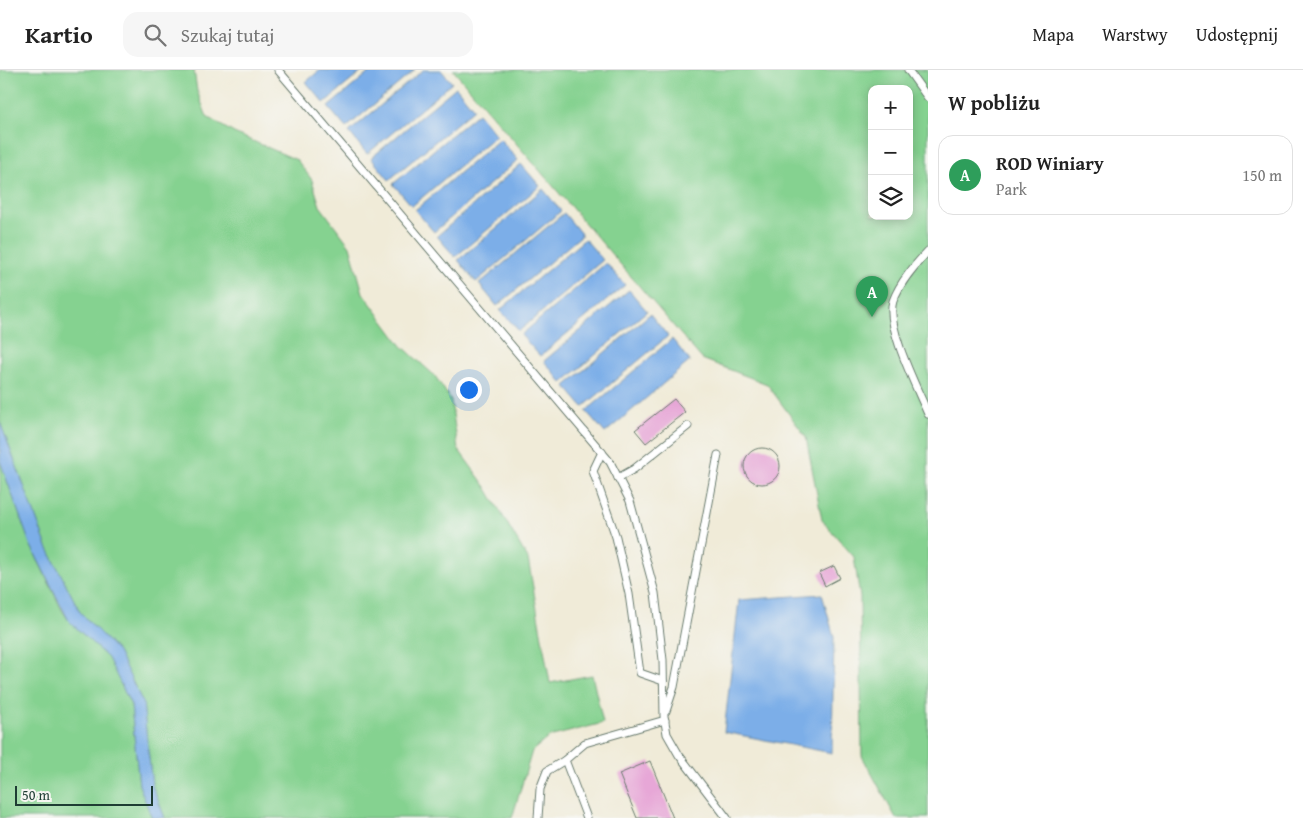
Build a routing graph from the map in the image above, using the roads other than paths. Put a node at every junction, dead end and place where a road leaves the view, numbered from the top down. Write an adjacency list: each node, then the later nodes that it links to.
1 (278, 70): 7 (lane)
2 (908, 70): 3 (lane)
3 (928, 98)
4 (928, 251): 5 (lane)
5 (928, 414)
6 (688, 426): 9 (lane)
7 (602, 452): 9 (lane); 10 (lane)
8 (718, 454): 11 (lane)
9 (618, 478): 10 (lane)
10 (663, 681): 11 (lane)
11 (664, 718): 12 (lane); 15 (lane)
12 (565, 760): 13 (lane); 14 (lane)
13 (538, 818)
14 (587, 818)
15 (727, 818)

